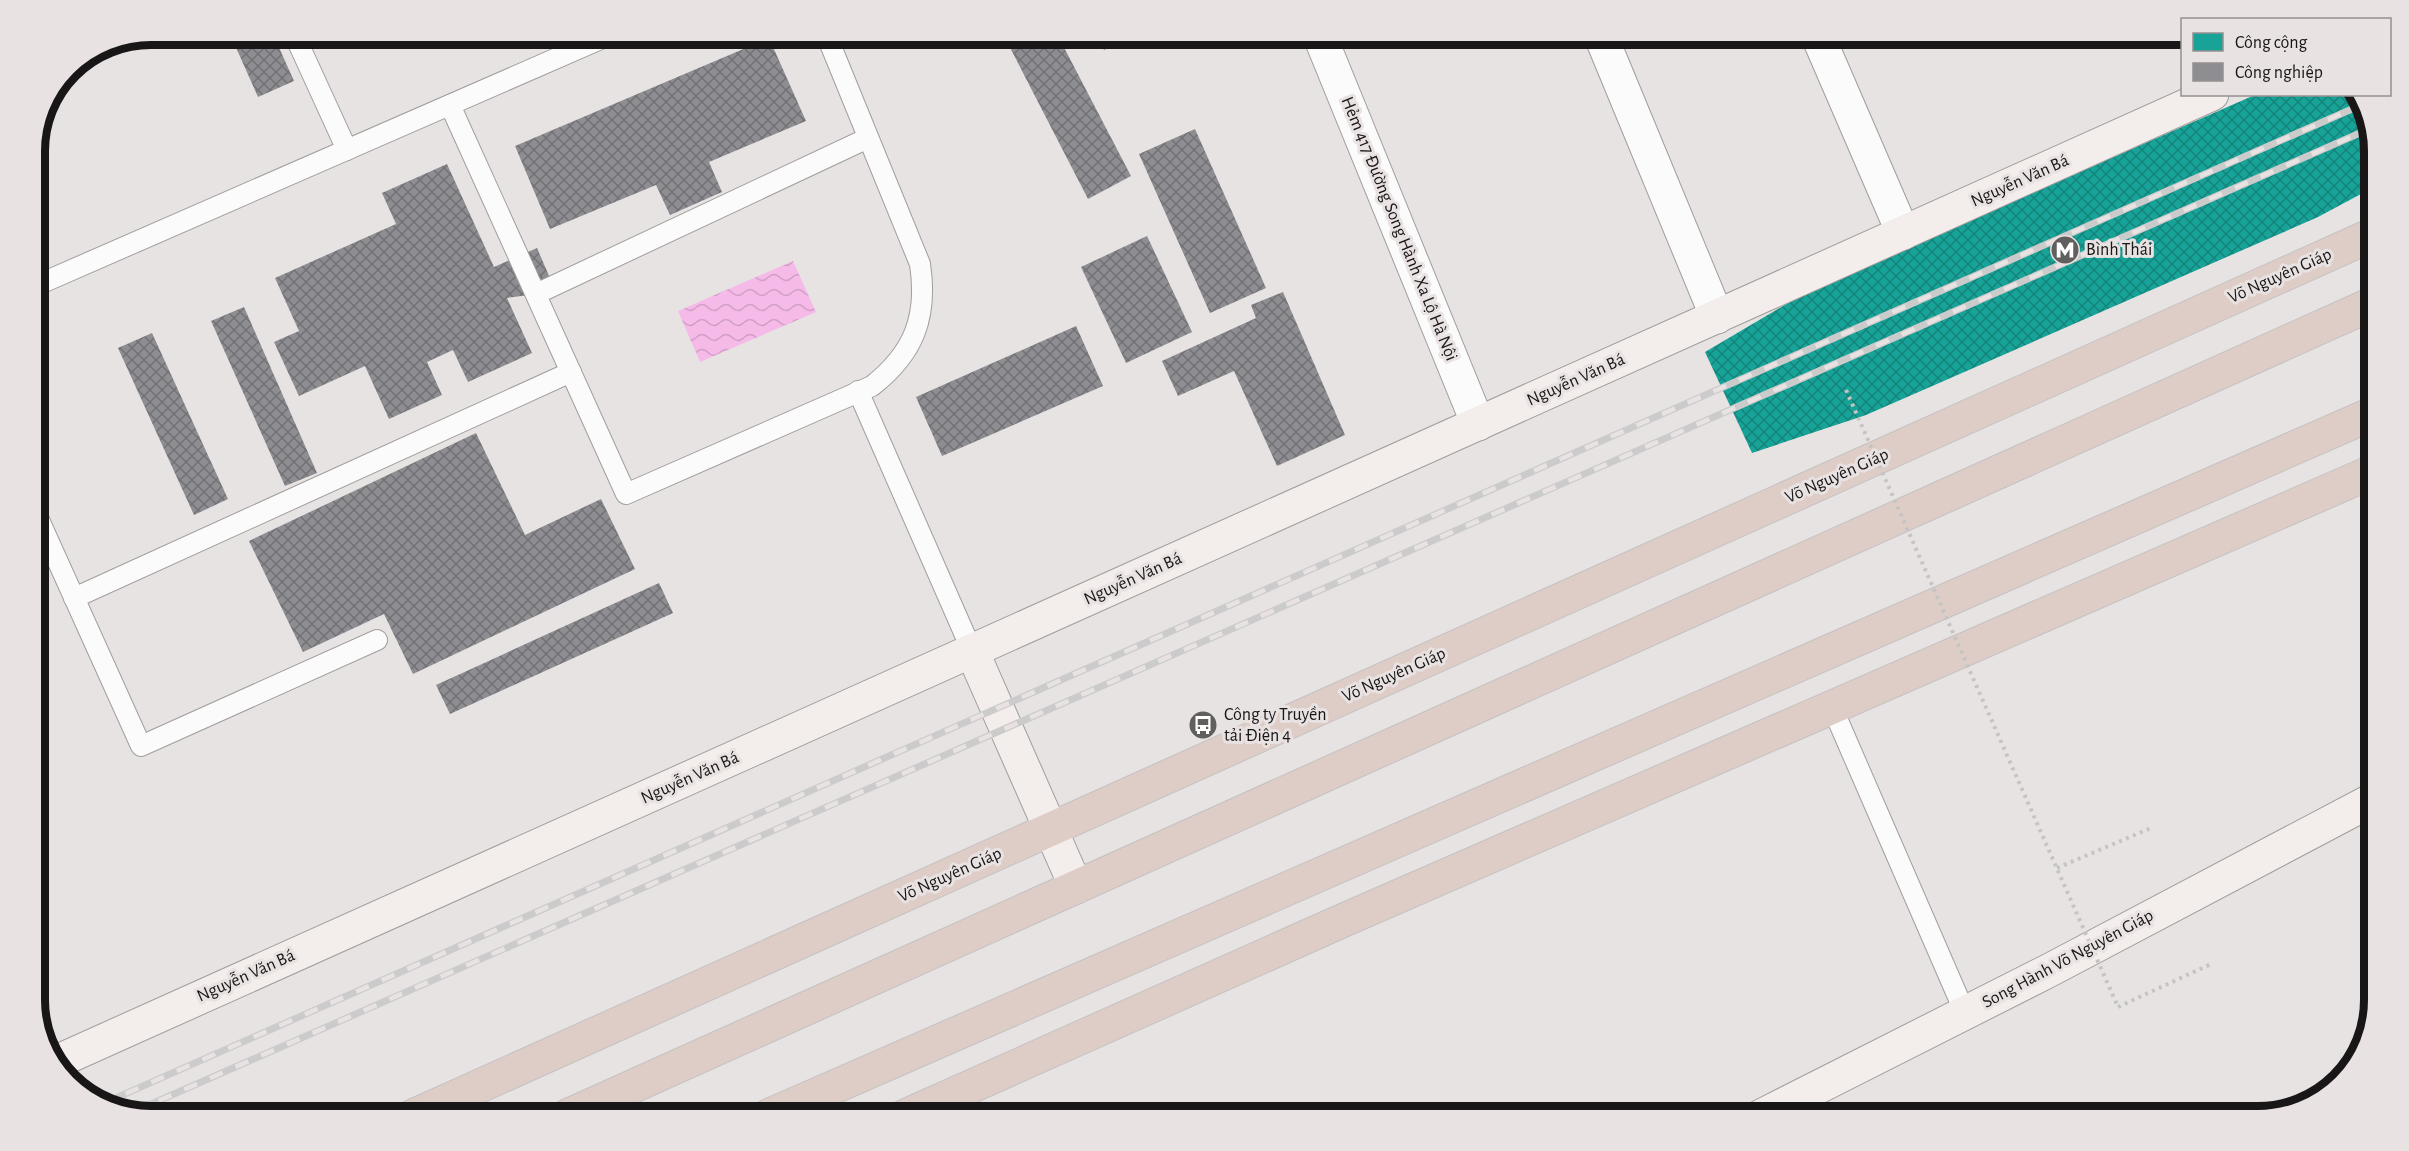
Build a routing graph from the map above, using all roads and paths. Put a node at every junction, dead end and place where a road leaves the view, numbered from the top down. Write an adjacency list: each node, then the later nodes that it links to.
1 (299, 45): 10 (lane)
2 (564, 45): 8 (lane)
3 (830, 45): 9 (lane)
4 (1323, 45): 21 (street, Hẻm 417 Đường Song Hành Xa Lộ Hà Nội)
5 (1605, 45): 16 (street)
6 (1822, 45): 11 (street)
7 (2208, 96): 11 (main road, Nguyễn Văn Bá)
8 (450, 105): 10 (lane); 14 (lane)
9 (868, 138): 14 (lane); 19 (lane)
10 (347, 150): 13 (lane)
11 (1903, 233): 16 (main road, Nguyễn Văn Bá)
12 (2364, 238): 30 (highway, Võ Nguyên Giáp)
13 (45, 282)
14 (536, 294): 17 (lane)
15 (2364, 307): 32 (highway)
16 (1717, 317): 21 (main road, Nguyễn Văn Bá)
17 (571, 372): 19 (lane); 24 (lane)
18 (1846, 390): 31 (path, bridge)
19 (858, 391): 26 (lane)
20 (2364, 417): 38 (highway)
21 (1478, 424): 26 (main road, Nguyễn Văn Bá)
22 (2364, 475): 27 (highway)
23 (45, 533): 24 (lane)
24 (74, 598): 25 (lane)
25 (377, 640)
26 (972, 651): 30 (main road); 35 (main road, Nguyễn Văn Bá)
27 (1832, 707): 34 (lane); 39 (highway)
28 (2364, 804): 34 (main road, Song Hành Võ Nguyên Giáp)
29 (2151, 828): 31 (path)
30 (1051, 829): 32 (main road); 36 (highway, Võ Nguyên Giáp)
31 (2057, 868): 33 (path, bridge)
32 (1076, 887): 37 (highway)
33 (2211, 964)
34 (1965, 1013): 40 (main road, Song Hành Võ Nguyên Giáp)
35 (63, 1059)
36 (435, 1106)
37 (589, 1106)
38 (791, 1106)
39 (927, 1106)
40 (1781, 1106)

